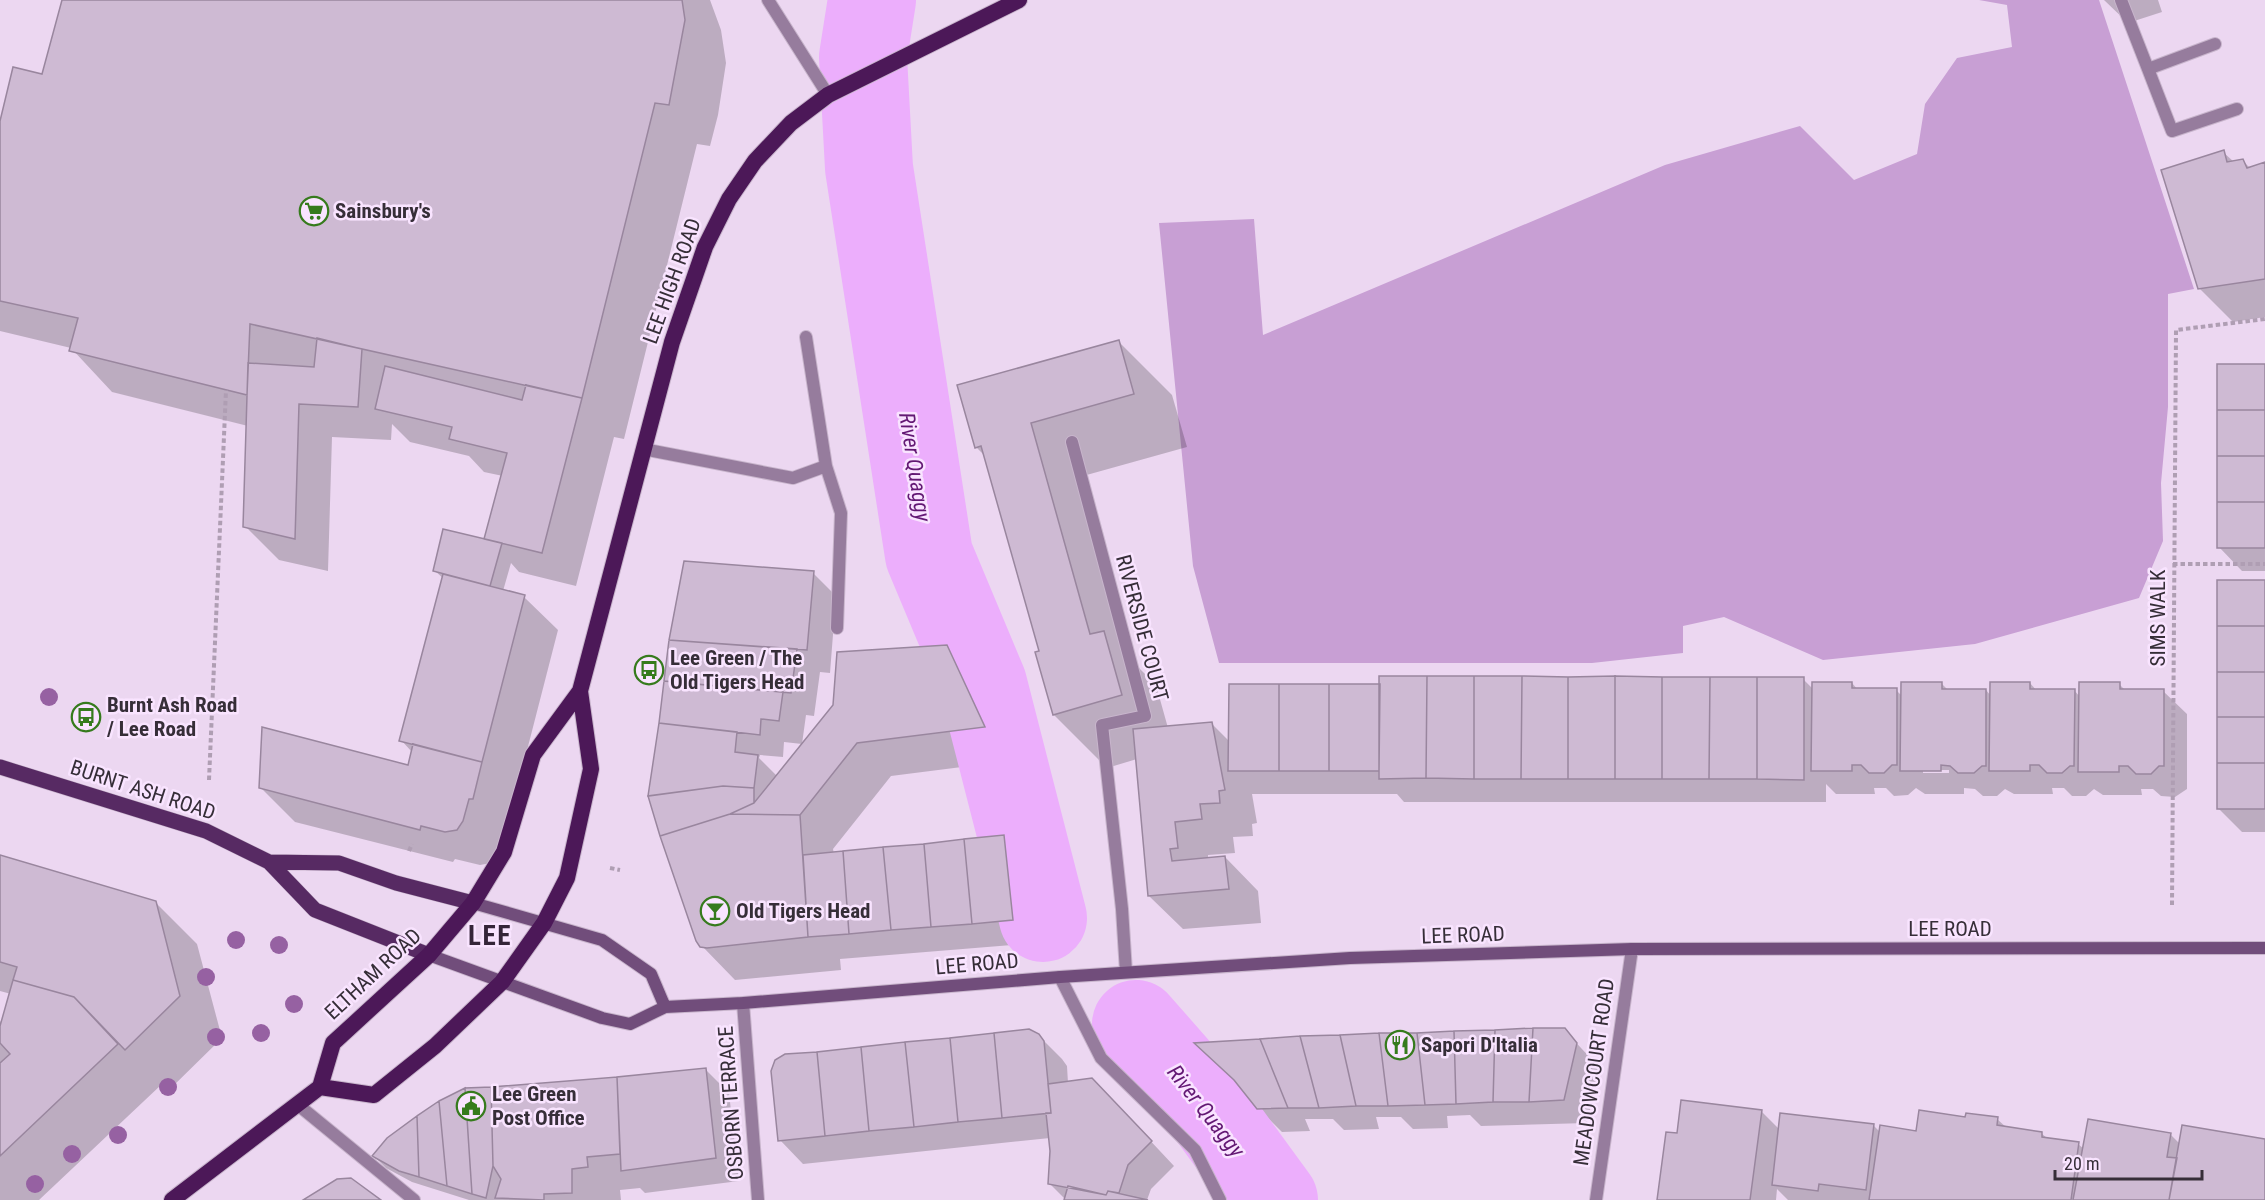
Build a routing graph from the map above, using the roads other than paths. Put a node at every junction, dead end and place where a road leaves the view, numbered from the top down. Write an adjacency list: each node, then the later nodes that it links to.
1 (768, 0): 6 (street)
2 (1019, 0): 6 (highway, LEE HIGH ROAD)
3 (2121, 0): 5 (street)
4 (2215, 44): 5 (street)
5 (2148, 69): 7 (street)
6 (828, 95): 10 (highway, LEE HIGH ROAD)
7 (2237, 109)
8 (806, 337): 11 (street)
9 (1072, 442): 21 (street, RIVERSIDE COURT)
10 (643, 449): 11 (street); 13 (highway, LEE HIGH ROAD)
11 (826, 466): 12 (street)
12 (837, 628)
13 (580, 692): 16 (highway, LEE HIGH ROAD); 17 (highway, LEE HIGH ROAD)
14 (0, 766): 15 (main road, BURNT ASH ROAD)
15 (269, 862): 16 (main road, BURNT ASH ROAD); 20 (main road, BURNT ASH ROAD)
16 (473, 903): 17 (main road); 20 (highway, ELTHAM ROAD)
17 (544, 923): 23 (highway, LEE HIGH ROAD); 25 (main road)
18 (2265, 948): 19 (main road, LEE ROAD)
19 (1632, 949): 21 (main road, LEE ROAD); 32 (street, MEADOWCOURT ROAD)
20 (429, 955): 23 (main road, LEE ROAD); 26 (highway, ELTHAM ROAD)
21 (1126, 972): 22 (main road, LEE ROAD)
22 (1060, 977): 24 (main road, LEE ROAD); 31 (street)
23 (502, 982): 25 (main road, LEE ROAD); 26 (highway)
24 (743, 1003): 25 (main road, LEE ROAD); 30 (street, OSBORN TERRACE)
25 (665, 1006)
26 (320, 1087): 27 (highway)
27 (297, 1104): 28 (highway); 29 (street)
28 (174, 1199)
29 (414, 1200)
30 (758, 1200)
31 (1220, 1200)
32 (1596, 1200)

